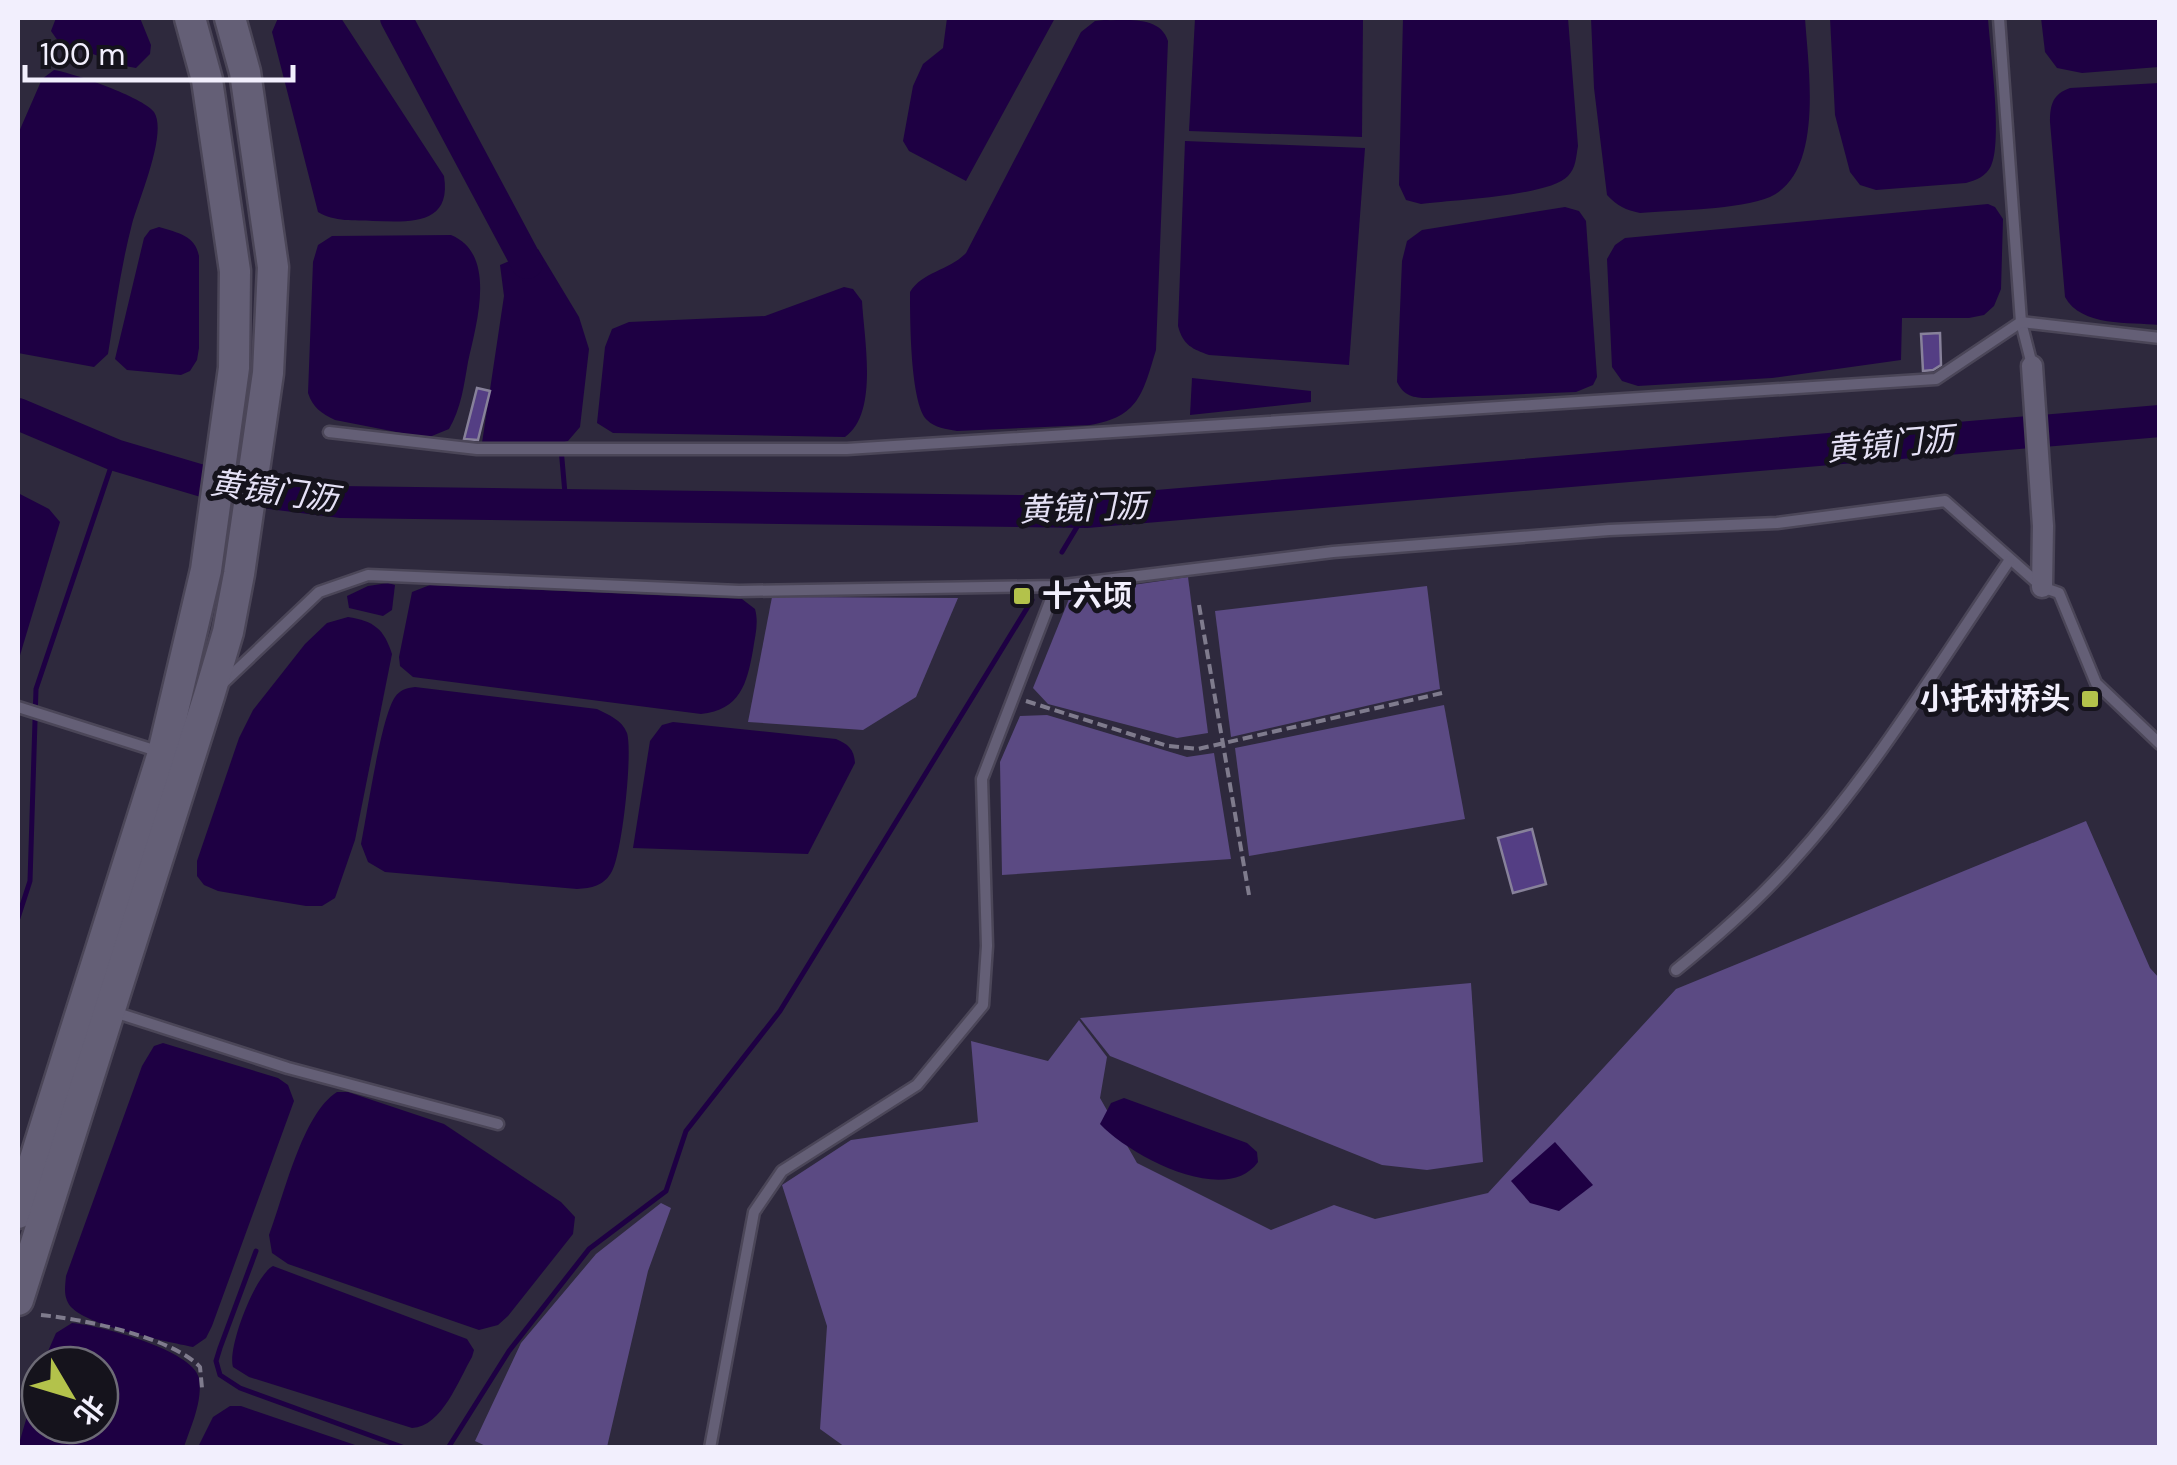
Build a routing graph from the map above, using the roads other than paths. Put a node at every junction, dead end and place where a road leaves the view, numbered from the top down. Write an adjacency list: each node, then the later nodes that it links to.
1 (190, 18): 13 (main road)
2 (230, 18): 11 (main road)
3 (2000, 18): 4 (lane)
4 (2021, 322): 5 (lane); 6 (lane); 7 (lane)
5 (2160, 338)
6 (2032, 366): 10 (street)
7 (329, 432)
8 (2009, 560): 9 (lane); 10 (lane); 15 (lane)
9 (1056, 586): 11 (lane); 20 (lane)
10 (2042, 587): 14 (lane)
11 (209, 696): 13 (main road)
12 (18, 708): 13 (lane)
13 (177, 736): 16 (main road); 18 (main road)
14 (2160, 744)
15 (1676, 970)
16 (108, 1010): 17 (lane); 19 (main road)
17 (498, 1124)
18 (18, 1213)
19 (29, 1308)
20 (710, 1448)

